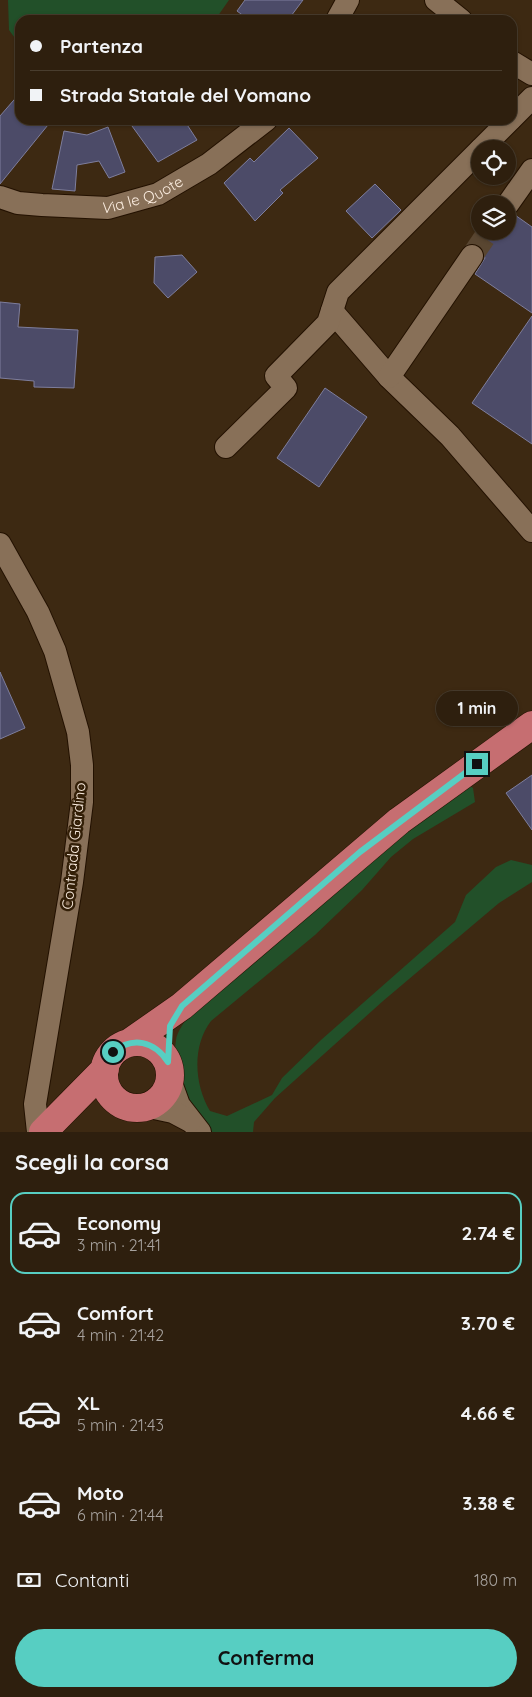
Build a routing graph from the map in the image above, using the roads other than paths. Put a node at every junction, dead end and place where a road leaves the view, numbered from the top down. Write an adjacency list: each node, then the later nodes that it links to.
1 (348, 0): 3 (street)
2 (436, 0): 4 (street)
3 (340, 15)
4 (455, 15)
5 (517, 65): 6 (street)
6 (532, 74)
7 (532, 98): 8 (street)
8 (517, 113)
9 (259, 125): 15 (street, Via le Quote)
10 (505, 125): 11 (street)
11 (490, 140)
12 (471, 159): 17 (street)
13 (532, 170): 14 (street)
14 (514, 195)
15 (0, 197)
16 (472, 256): 18 (street)
17 (332, 311): 18 (street); 19 (street)
18 (389, 377): 20 (street)
19 (226, 447)
20 (532, 531)
21 (0, 544): 31 (street, Contrada Giardino)
22 (532, 724): 23 (main road)
23 (182, 1006): 24 (main road); 26 (main road)
24 (129, 1043): 25 (main road); 26 (main road)
25 (105, 1069): 27 (main road); 28 (main road)
26 (169, 1071): 29 (main road); 30 (street)
27 (115, 1098): 28 (main road); 29 (main road)
28 (72, 1104): 32 (main road)
29 (145, 1106): 30 (street)
30 (195, 1126)
31 (38, 1132)
32 (43, 1132)

